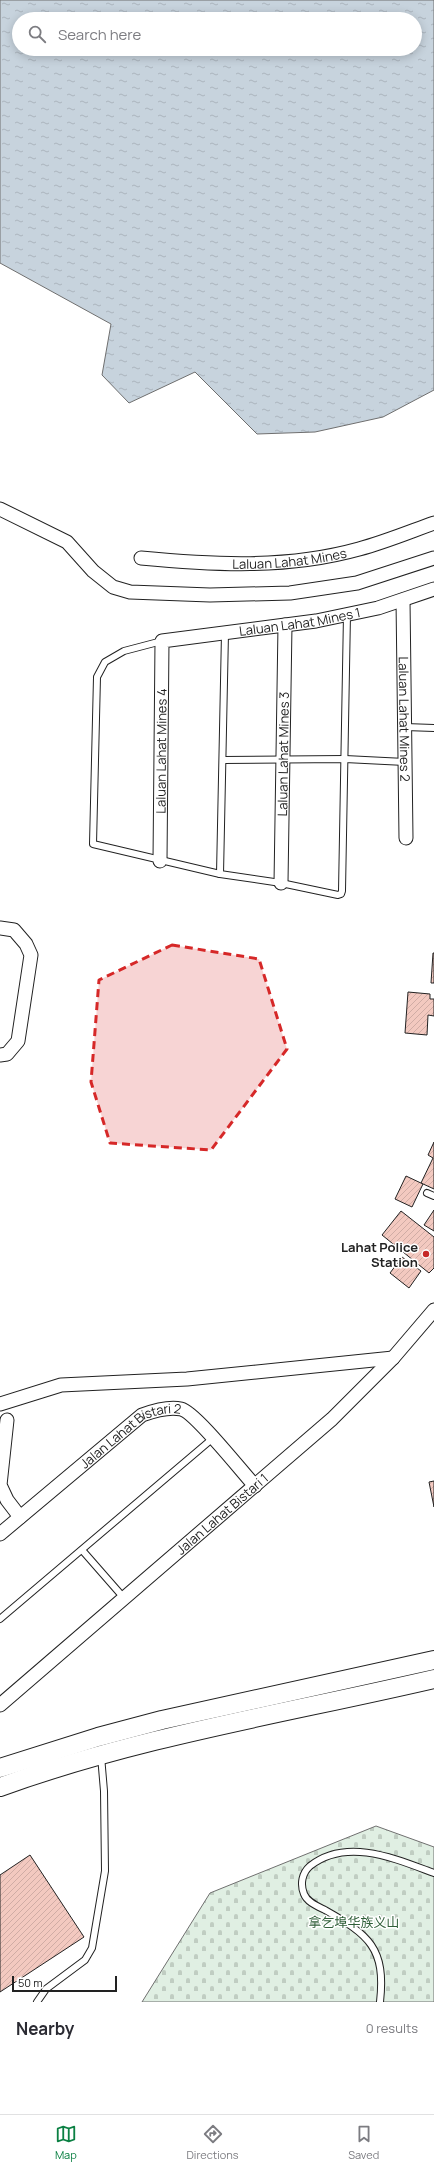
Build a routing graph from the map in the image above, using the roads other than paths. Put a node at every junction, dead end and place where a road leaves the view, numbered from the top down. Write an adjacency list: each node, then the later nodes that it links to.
1 (0, 509): 4 (street)
2 (434, 523): 3 (street, Laluan Lahat Mines)
3 (140, 558)
4 (434, 558)
5 (434, 589): 6 (street, Laluan Lahat Mines 1)
6 (403, 600): 7 (street, Laluan Lahat Mines 1); 11 (street, Laluan Lahat Mines 2)
7 (347, 614): 8 (street, Laluan Lahat Mines 1); 14 (lane)
8 (285, 625): 9 (street, Laluan Lahat Mines 1); 15 (street, Laluan Lahat Mines 3)
9 (225, 633): 10 (street, Laluan Lahat Mines 1); 13 (lane)
10 (162, 641): 18 (street, Laluan Lahat Mines 4); 18 (lane)
11 (405, 727): 12 (lane); 16 (street, Laluan Lahat Mines 2)
12 (434, 728)
13 (223, 760): 15 (lane); 19 (lane)
14 (346, 760): 15 (lane); 16 (lane); 20 (lane)
15 (284, 761): 20 (street, Laluan Lahat Mines 3)
16 (405, 762): 17 (street, Laluan Lahat Mines 2)
17 (406, 838)
18 (160, 861): 19 (lane)
19 (220, 874): 20 (lane)
20 (281, 883)
21 (0, 928): 22 (street)
22 (0, 1055)
23 (427, 1193): 24 (lane)
24 (434, 1196)
25 (434, 1310): 26 (street, Jalan Lahat Bistari 1)
26 (393, 1358): 27 (street); 30 (street, Jalan Lahat Bistari 1)
27 (0, 1404)
28 (4, 1422): 31 (street)
29 (212, 1439): 30 (street, Jalan Lahat Bistari 2); 31 (street, Jalan Lahat Bistari 2); 33 (lane)
30 (255, 1486): 34 (street, Jalan Lahat Bistari 1)
31 (20, 1517): 32 (street, Jalan Lahat Bistari 2)
32 (0, 1534)
33 (82, 1550): 34 (lane); 35 (lane)
34 (125, 1599): 38 (street, Jalan Lahat Bistari 1)
35 (0, 1619)
36 (434, 1660): 39 (main road)
37 (434, 1679): 40 (main road)
38 (0, 1706)
39 (40, 1754): 41 (street); 42 (main road)
40 (101, 1754): 43 (main road); 45 (lane)
41 (0, 1758)
42 (0, 1768)
43 (0, 1787)
44 (434, 1873): 46 (lane)
45 (37, 2002)
46 (380, 2002)

